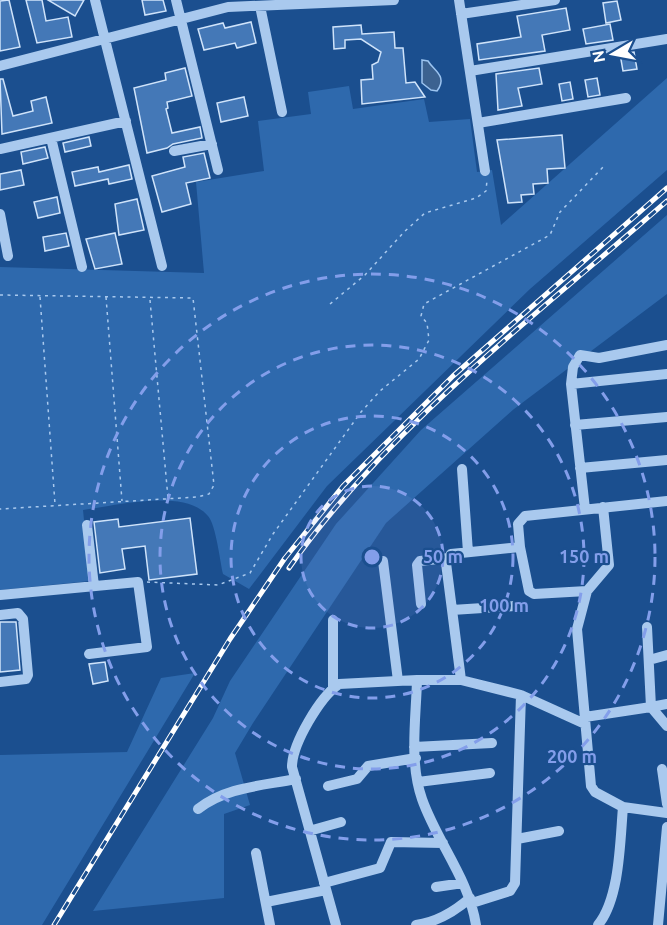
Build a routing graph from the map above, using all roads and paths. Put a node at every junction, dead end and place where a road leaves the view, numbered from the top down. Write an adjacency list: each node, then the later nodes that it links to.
1 (95, 0): 10 (street)
2 (176, 0): 8 (street)
3 (394, 0): 6 (street)
4 (459, 0): 7 (street)
5 (555, 0): 7 (street)
6 (260, 6): 8 (street); 14 (street)
7 (461, 14): 12 (street)
8 (181, 20): 10 (street); 18 (street)
9 (667, 39): 12 (street)
10 (105, 40): 11 (street); 15 (street)
11 (0, 66)
12 (470, 70): 16 (street)
13 (626, 98): 16 (street)
14 (282, 112)
15 (126, 121): 17 (street); 26 (street)
16 (477, 123): 23 (street)
17 (51, 138): 19 (street); 27 (street)
18 (212, 144): 20 (street); 22 (street)
19 (0, 149)
20 (174, 151)
21 (605, 165): 53 (path)
22 (218, 170)
23 (485, 171): 32 (path)
24 (0, 214): 25 (street)
25 (8, 256)
26 (162, 266)
27 (82, 267)
28 (0, 295): 29 (path)
29 (40, 296): 30 (path); 44 (path)
30 (106, 297): 31 (path); 42 (path)
31 (150, 298): 41 (path); 41 (path)
32 (330, 304)
33 (667, 345): 35 (street)
34 (667, 374): 35 (street)
35 (571, 384): 37 (street)
36 (667, 417): 37 (street)
37 (575, 425): 39 (street)
38 (667, 460): 39 (street)
39 (580, 468): 47 (street)
40 (462, 469): 50 (street)
41 (168, 499): 42 (path)
42 (122, 501): 44 (path)
43 (667, 501): 45 (street)
44 (55, 505): 46 (path)
45 (603, 507): 47 (street); 55 (street)
46 (0, 509)
47 (585, 509): 49 (street)
48 (87, 525): 54 (street)
49 (520, 546): 50 (street); 55 (street)
50 (468, 552): 51 (street)
51 (448, 558): 57 (street); 59 (street)
52 (383, 561): 68 (street)
53 (138, 582): 54 (street); 63 (street)
54 (94, 586): 56 (street)
55 (587, 591): 74 (street)
56 (0, 595)
57 (421, 604)
58 (515, 606): 59 (street)
59 (452, 610): 67 (street)
60 (0, 615): 69 (street)
61 (333, 621): 70 (street)
62 (647, 627): 65 (street)
63 (89, 654)
64 (667, 656): 65 (street)
65 (650, 660): 73 (street)
66 (417, 680): 67 (street); 68 (street); 77 (street)
67 (461, 680): 71 (street)
68 (398, 681): 70 (street)
69 (0, 682)
70 (333, 688): 80 (street)
71 (521, 695): 74 (street); 91 (street)
72 (667, 704): 73 (street)
73 (651, 707): 74 (street); 75 (street)
74 (585, 721): 84 (street)
75 (667, 726)
76 (492, 743): 77 (street)
77 (415, 752): 81 (street); 82 (street)
78 (662, 769): 83 (street)
79 (490, 773): 81 (street)
80 (296, 780): 85 (street); 89 (street)
81 (418, 782): 92 (street)
82 (328, 786)
83 (667, 804)
84 (623, 807): 86 (street); 103 (street)
85 (198, 809)
86 (667, 813)
87 (341, 822): 89 (street)
88 (667, 827): 104 (street)
89 (309, 831): 95 (street)
90 (559, 831): 91 (street)
91 (517, 839): 97 (street)
92 (444, 843): 94 (street); 95 (street)
93 (256, 853): 98 (street)
94 (463, 883): 96 (street); 97 (street)
95 (325, 887): 98 (street); 100 (street)
96 (436, 887)
97 (471, 901): 101 (street); 102 (street)
98 (266, 902): 99 (street)
99 (270, 925)
100 (336, 925)
101 (416, 925)
102 (476, 925)
103 (598, 925)
104 (658, 925)

